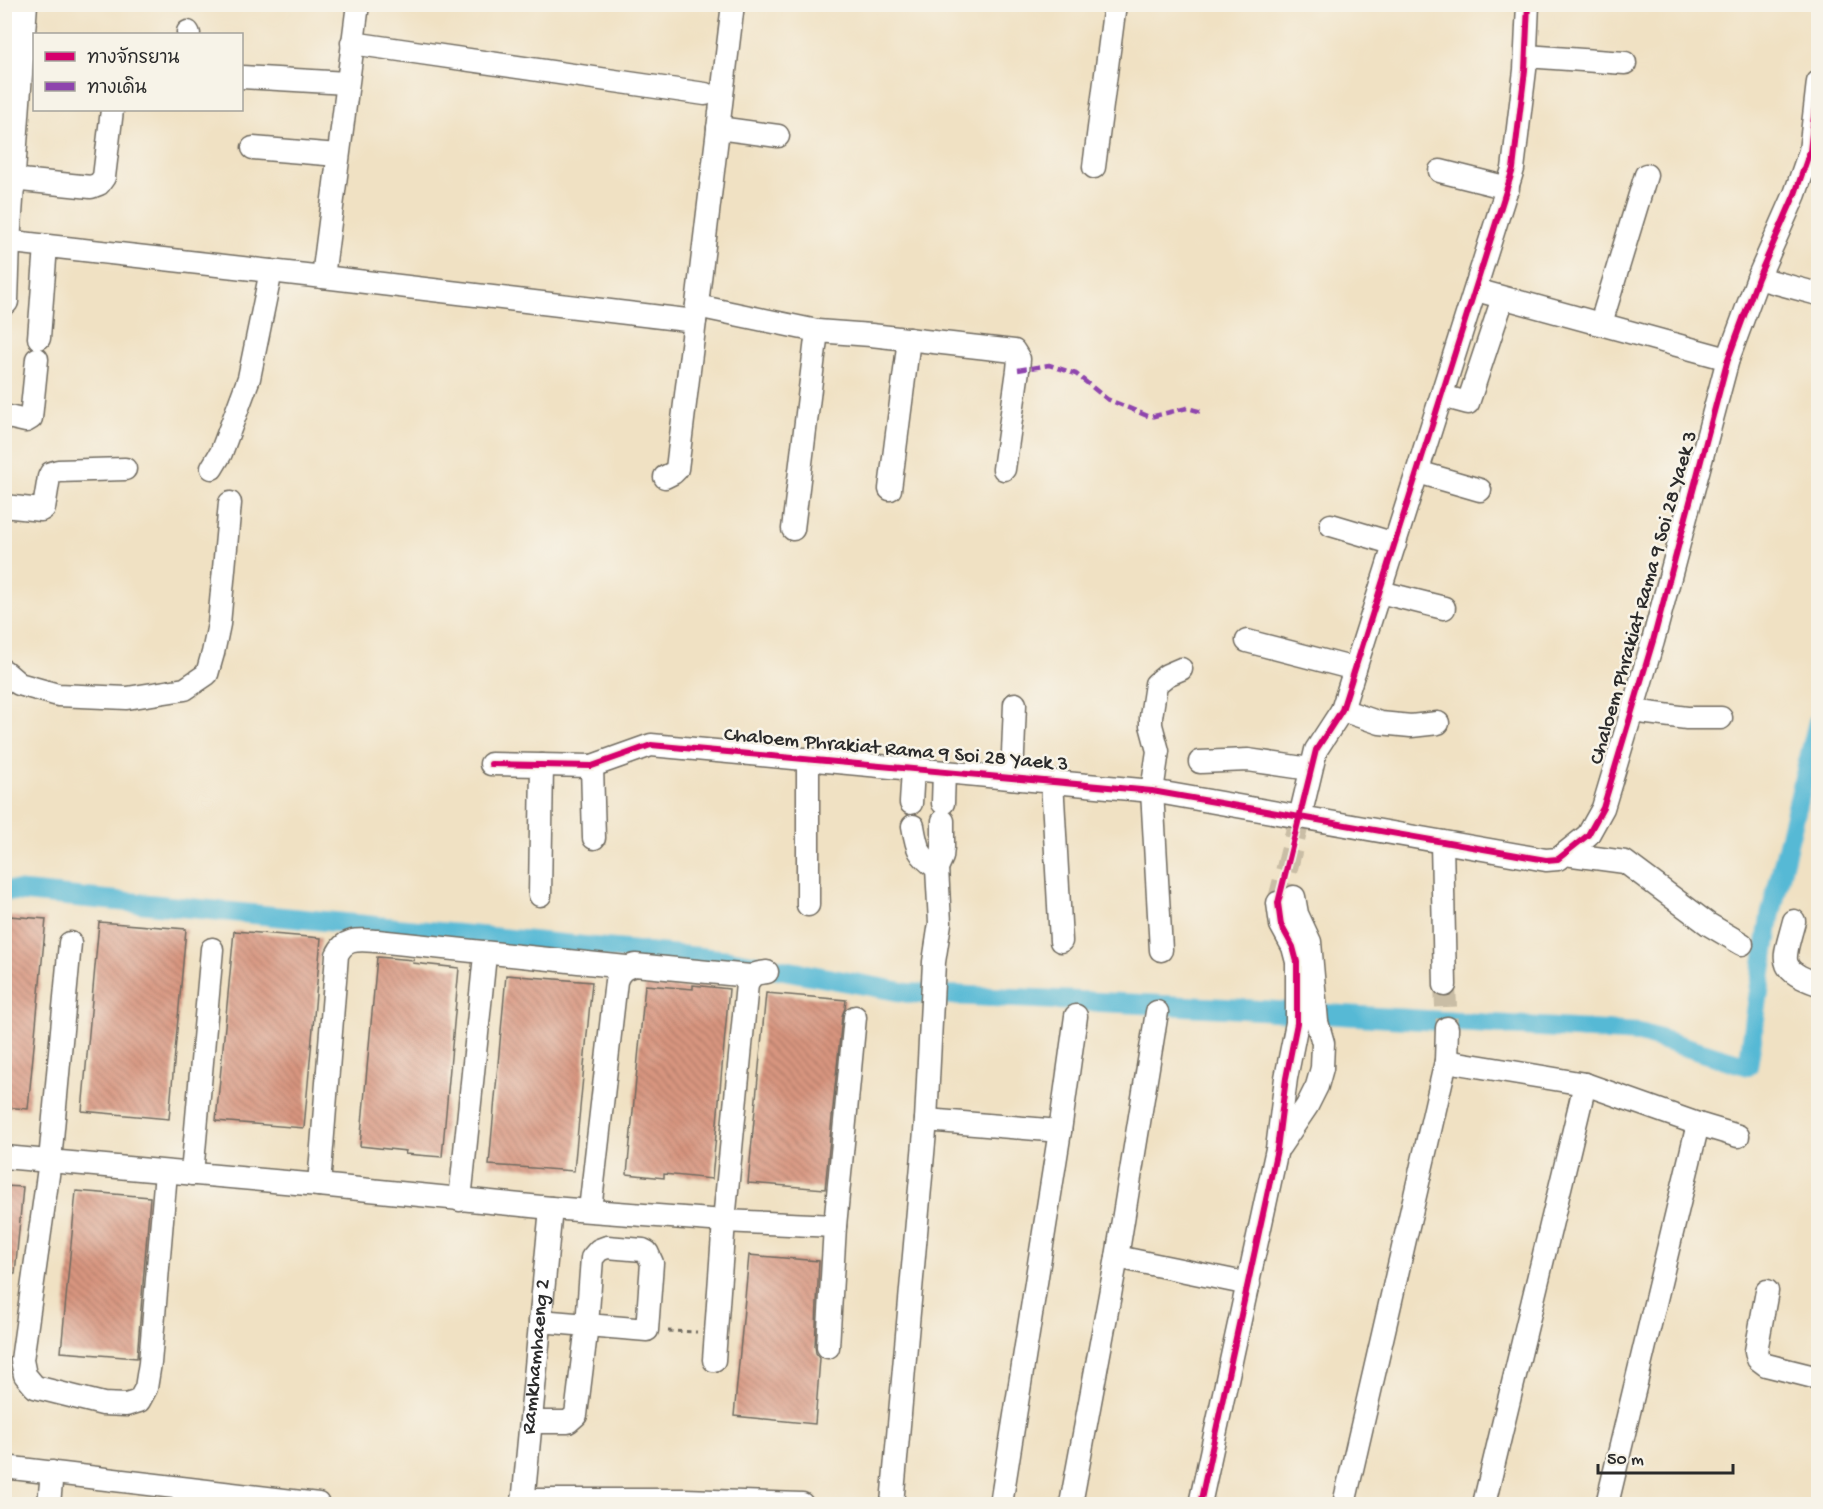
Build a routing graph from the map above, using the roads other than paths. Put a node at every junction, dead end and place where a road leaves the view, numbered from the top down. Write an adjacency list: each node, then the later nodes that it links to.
1 (358, 4): 6 (street)
2 (733, 4): 14 (street)
3 (1116, 4): 19 (street)
4 (1528, 4): 7 (street)
5 (17, 9): 22 (main road)
6 (352, 43): 11 (street); 12 (street)
7 (1526, 56): 8 (street); 23 (street)
8 (1625, 63)
9 (243, 77): 11 (street)
10 (1818, 82): 17 (street, Chaloem Phrakiat Rama 9 Soi 28 Yaek 3)
11 (348, 83): 18 (street)
12 (705, 94)
13 (112, 111): 22 (street)
14 (718, 128): 15 (street); 33 (street)
15 (778, 136)
16 (252, 148): 18 (street)
17 (1814, 154): 28 (street, Chaloem Phrakiat Rama 9 Soi 28 Yaek 3)
18 (338, 155): 27 (street)
19 (1094, 166)
20 (1440, 171): 23 (street)
21 (1646, 175): 34 (street)
22 (11, 179): 24 (main road)
23 (1508, 188): 29 (street)
24 (5, 242): 25 (street); 32 (main road)
25 (46, 246): 26 (street); 39 (street)
26 (271, 271): 27 (street); 40 (street)
27 (322, 277): 33 (street)
28 (1758, 278): 30 (street); 37 (street, Chaloem Phrakiat Rama 9 Soi 28 Yaek 3)
29 (1476, 290): 31 (street); 38 (street)
30 (1818, 294)
31 (1503, 298): 34 (street); 38 (street)
32 (4, 301)
33 (696, 314): 35 (street); 44 (street)
34 (1601, 323): 37 (street)
35 (817, 332): 36 (street); 50 (street)
36 (909, 339): 42 (street); 45 (street)
37 (1728, 359): 60 (street, Chaloem Phrakiat Rama 9 Soi 28 Yaek 3)
38 (1442, 396): 43 (street)
39 (4, 416)
40 (212, 468)
41 (125, 469): 48 (street)
42 (1004, 469)
43 (1418, 472): 46 (street); 51 (street)
44 (665, 477)
45 (890, 489)
46 (1480, 490)
47 (230, 503): 57 (street)
48 (4, 506)
49 (1331, 525): 51 (street)
50 (794, 529)
51 (1395, 544): 52 (street)
52 (1380, 592): 53 (street); 56 (street)
53 (1444, 608)
54 (1247, 642): 56 (street)
55 (1181, 669): 73 (street)
56 (1355, 669): 59 (street)
57 (4, 671)
58 (1015, 704): 71 (street)
59 (1342, 710): 62 (street); 68 (street)
60 (1632, 711): 61 (street); 79 (street, Chaloem Phrakiat Rama 9 Soi 28 Yaek 3)
61 (1721, 718)
62 (1438, 723)
63 (808, 759): 67 (street, Chaloem Phrakiat Rama 9 Soi 28 Yaek 3); 69 (street, Chaloem Phrakiat Rama 9 Soi 28 Yaek 3); 83 (street)
64 (1200, 762): 68 (street)
65 (491, 764): 66 (street, Chaloem Phrakiat Rama 9 Soi 28 Yaek 3)
66 (542, 765): 67 (street, Chaloem Phrakiat Rama 9 Soi 28 Yaek 3); 81 (street)
67 (592, 766): 77 (street)
68 (1310, 768): 75 (street)
69 (913, 769): 70 (street, Chaloem Phrakiat Rama 9 Soi 28 Yaek 3); 74 (street)
70 (944, 772): 71 (street, Chaloem Phrakiat Rama 9 Soi 28 Yaek 3); 80 (street)
71 (1012, 778): 72 (street, Chaloem Phrakiat Rama 9 Soi 28 Yaek 3)
72 (1052, 781): 73 (street, Chaloem Phrakiat Rama 9 Soi 28 Yaek 3); 85 (street)
73 (1152, 791): 75 (street, Chaloem Phrakiat Rama 9 Soi 28 Yaek 3); 89 (street)
74 (911, 803)
75 (1300, 817): 78 (street, Chaloem Phrakiat Rama 9 Soi 28 Yaek 3)
76 (913, 826): 80 (street)
77 (594, 838)
78 (1442, 842): 79 (street, Chaloem Phrakiat Rama 9 Soi 28 Yaek 3); 93 (street)
79 (1565, 854): 87 (street)
80 (937, 868): 101 (street)
81 (540, 895)
82 (1286, 900): 97 (street)
83 (808, 905)
84 (1794, 921): 92 (street)
85 (1061, 941)
86 (70, 942): 107 (street)
87 (1742, 944)
88 (212, 949): 109 (street)
89 (1161, 950)
90 (484, 965): 111 (street)
91 (626, 968): 110 (street); 113 (street); 114 (street)
92 (1818, 984)
93 (1445, 985)
94 (1157, 1012): 116 (street)
95 (1076, 1016): 103 (street)
96 (855, 1017): 115 (street)
97 (1307, 1023): 105 (street); 105 (street)
98 (1447, 1028): 99 (street)
99 (1446, 1061): 100 (street); 136 (street)
100 (1585, 1084): 102 (street); 137 (street)
101 (926, 1120): 103 (street); 132 (street)
102 (1698, 1124): 104 (street); 138 (street)
103 (1060, 1131): 133 (street)
104 (1738, 1136)
105 (1277, 1149): 117 (street)
106 (4, 1157): 107 (street)
107 (50, 1161): 108 (street); 122 (street)
108 (166, 1172): 109 (street); 122 (street)
109 (192, 1174): 110 (street)
110 (319, 1185): 111 (street)
111 (460, 1200): 112 (street)
112 (551, 1208): 113 (street); 119 (street, Ramkhamhaeng 2)
113 (590, 1210): 114 (street)
114 (724, 1221): 115 (street); 121 (street)
115 (835, 1226): 120 (street)
116 (1117, 1257): 117 (street); 134 (street)
117 (1249, 1284): 135 (street)
118 (1767, 1291): 123 (street)
119 (540, 1321): 124 (street, Ramkhamhaeng 2); 124 (street)
120 (828, 1347)
121 (714, 1360)
122 (15, 1374)
123 (1818, 1378)
124 (531, 1422): 128 (street, Ramkhamhaeng 2)
125 (4, 1467): 126 (street)
126 (52, 1472): 127 (street); 129 (street)
127 (270, 1502): 130 (street)
128 (523, 1502): 131 (street)
129 (49, 1504)
130 (318, 1504)
131 (802, 1504)
132 (892, 1504)
133 (1001, 1504)
134 (1076, 1504)
135 (1200, 1504)
136 (1344, 1504)
137 (1484, 1504)
138 (1607, 1504)

